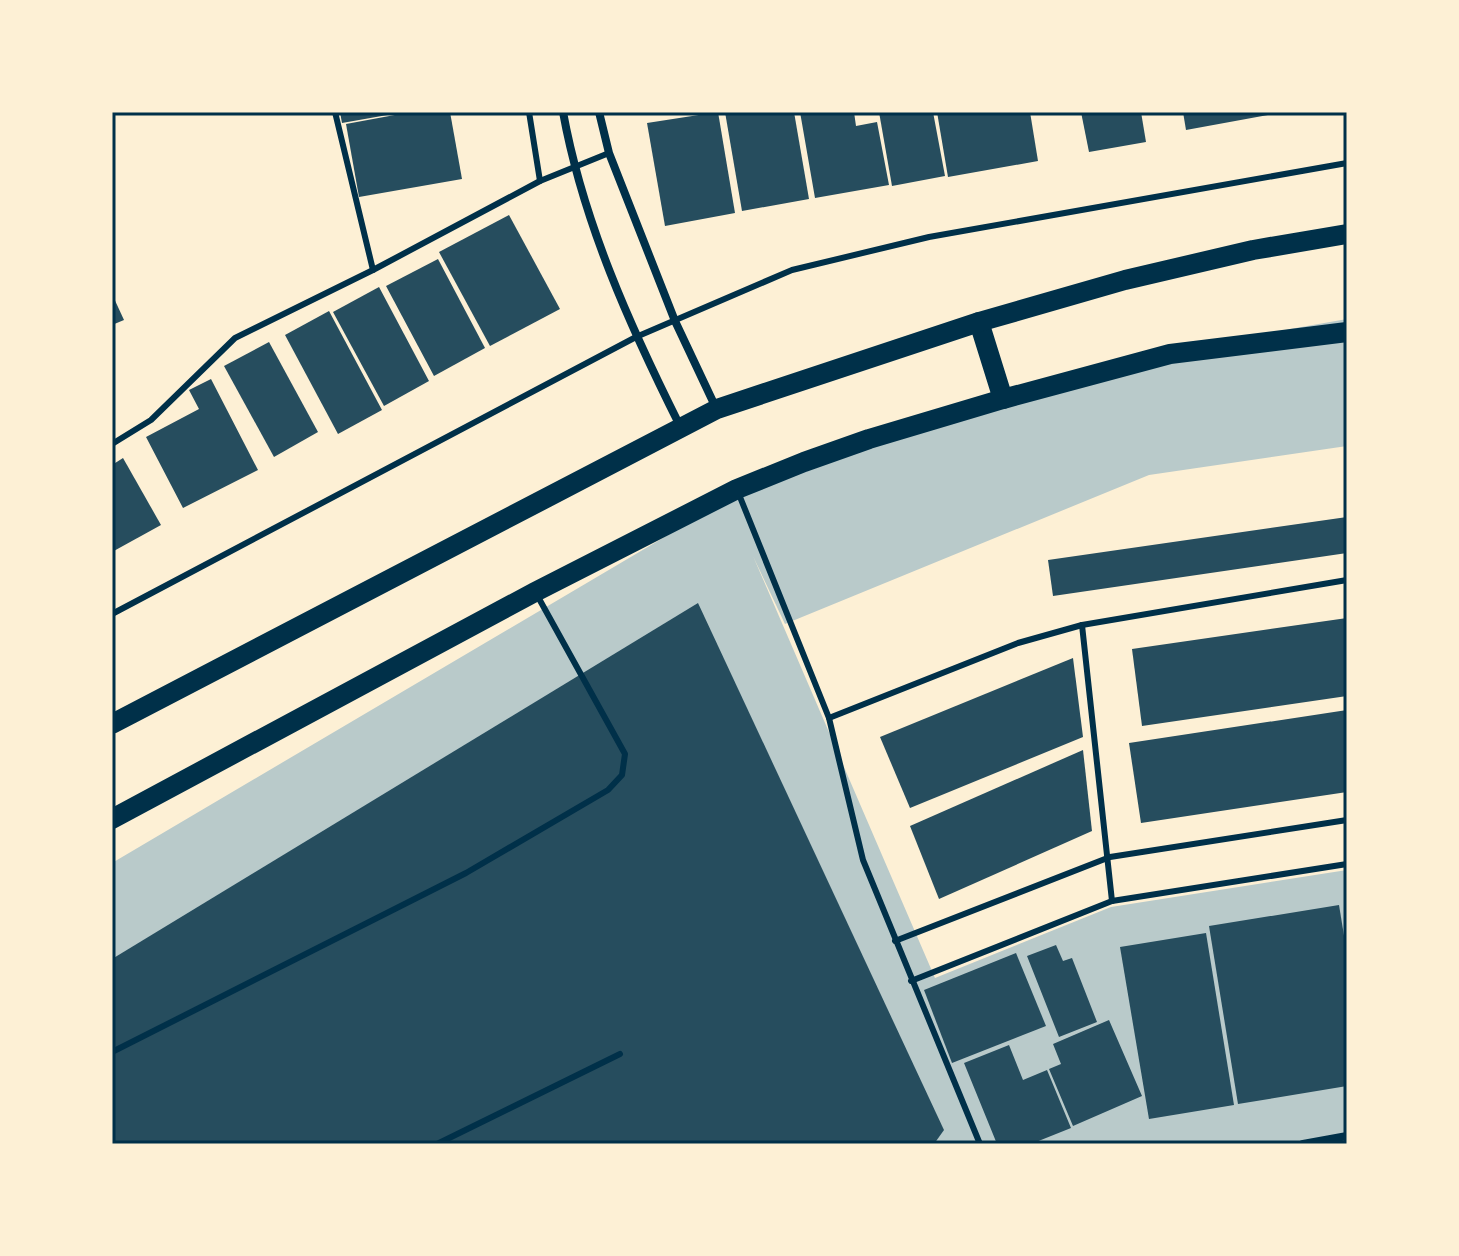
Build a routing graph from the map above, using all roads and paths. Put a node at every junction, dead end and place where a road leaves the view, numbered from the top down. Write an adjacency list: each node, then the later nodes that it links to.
1 (335, 112): 10 (lane)
2 (529, 112): 8 (lane)
3 (563, 112): 7 (street)
4 (602, 113): 5 (street)
5 (609, 153): 7 (lane); 11 (street)
6 (1347, 163): 11 (lane)
7 (573, 168): 8 (lane); 14 (street)
8 (540, 181): 10 (lane)
9 (1347, 234): 12 (main road)
10 (373, 270): 18 (lane)
11 (675, 321): 14 (lane); 16 (street)
12 (979, 322): 15 (main road); 16 (main road)
13 (1347, 332): 15 (main road)
14 (636, 337): 17 (street); 22 (lane)
15 (1003, 399): 19 (main road)
16 (717, 409): 17 (main road)
17 (680, 426): 25 (main road)
18 (112, 444)
19 (737, 489): 21 (main road); 24 (lane)
20 (1347, 580): 23 (lane)
21 (535, 592): 26 (main road); 33 (lane)
22 (112, 614)
23 (1082, 625): 24 (lane); 28 (lane)
24 (829, 718): 31 (lane)
25 (112, 724)
26 (112, 819)
27 (1347, 820): 28 (lane)
28 (1110, 857): 30 (lane); 31 (lane)
29 (1347, 864): 30 (lane)
30 (1112, 901): 32 (lane)
31 (895, 941): 32 (lane)
32 (911, 981): 37 (lane)
33 (112, 1052)
34 (620, 1054): 36 (lane)
35 (1347, 1136): 38 (street)
36 (437, 1144)
37 (980, 1144)
38 (1303, 1144)

